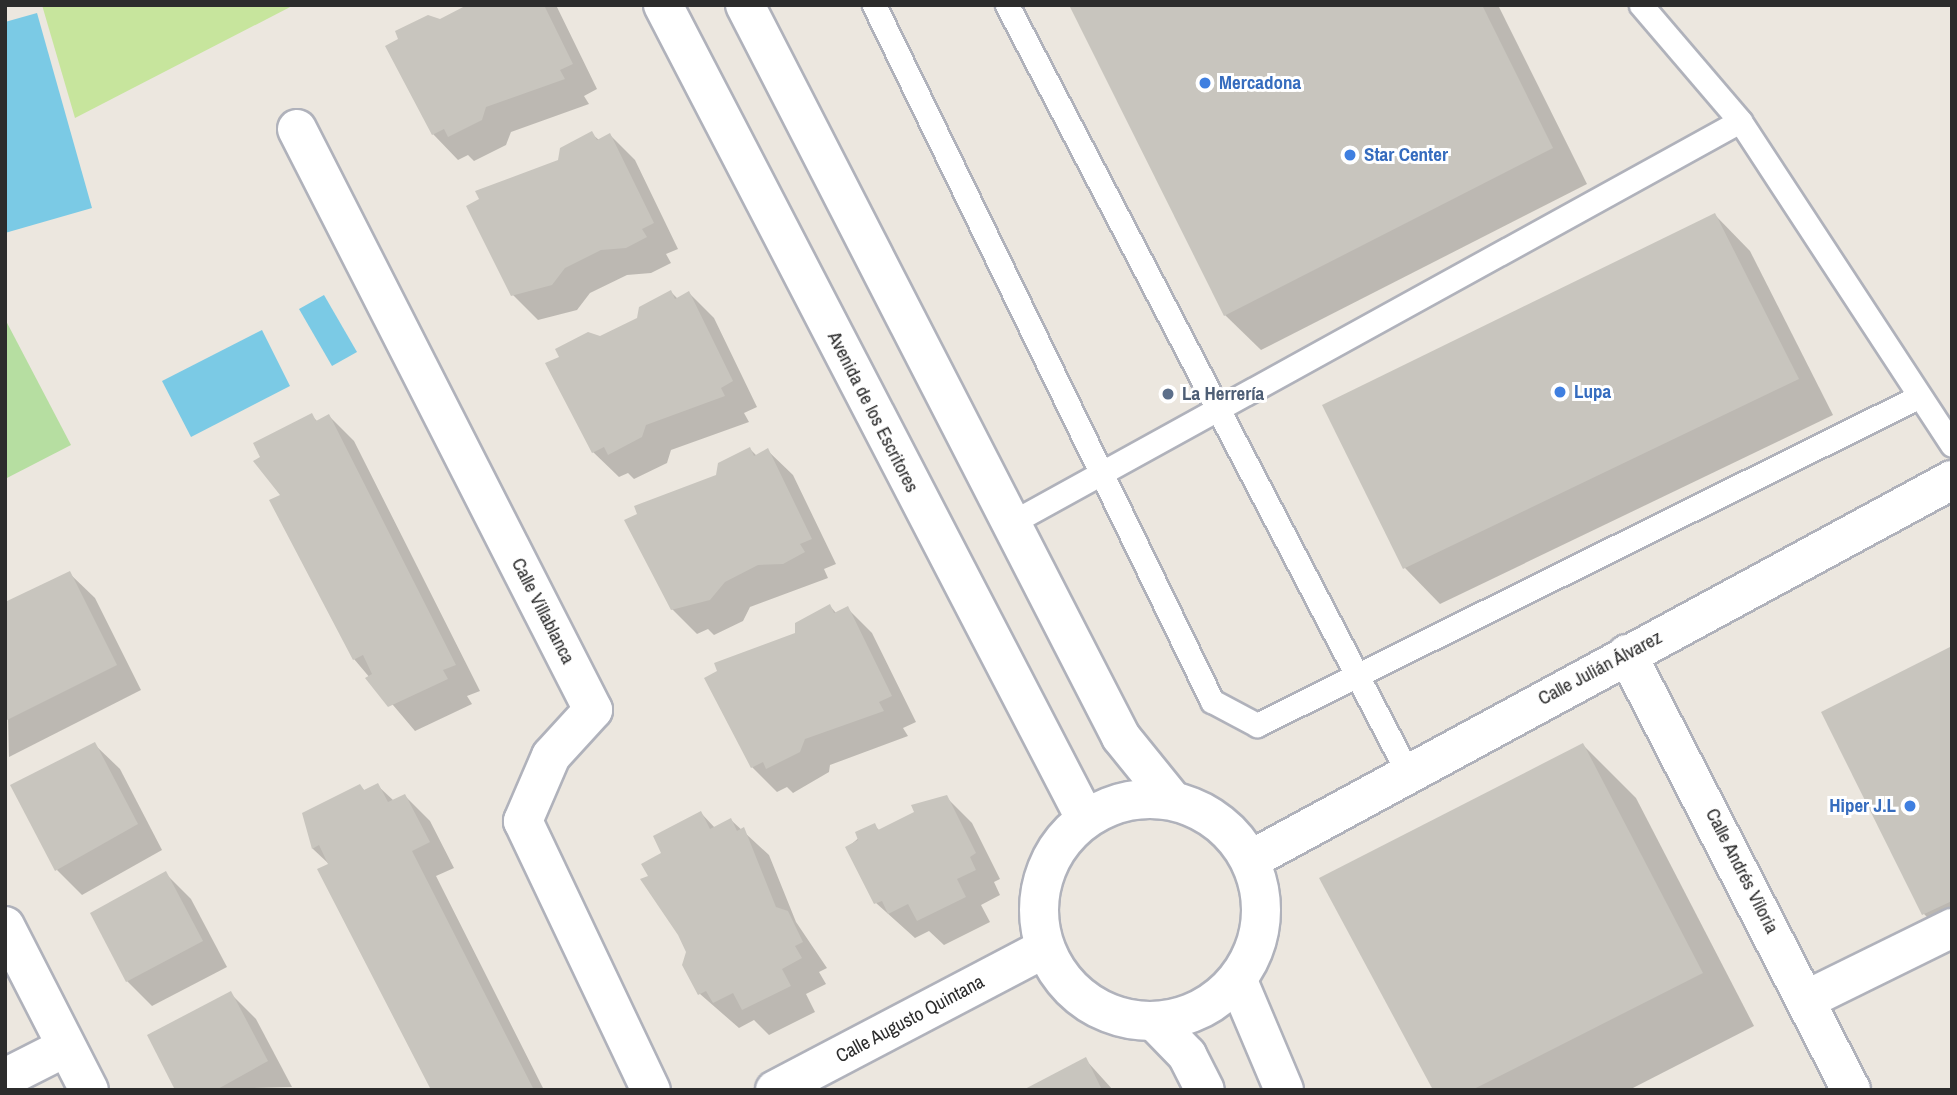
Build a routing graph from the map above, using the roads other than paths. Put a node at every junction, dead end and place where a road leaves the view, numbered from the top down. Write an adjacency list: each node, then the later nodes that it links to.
1 (663, 5): 18 (street, Avenida de los Escritores)
2 (745, 5): 13 (street)
3 (874, 5): 11 (lane)
4 (1007, 5): 9 (lane)
5 (1641, 5): 6 (lane)
6 (1740, 121): 8 (lane); 9 (lane)
7 (297, 129): 29 (street, Calle Villablanca)
8 (1916, 398): 10 (lane); 15 (lane)
9 (1214, 413): 11 (lane); 15 (lane)
10 (1952, 445)
11 (1105, 475): 13 (lane); 15 (lane)
12 (1952, 480): 14 (street, Calle Julián Álvarez)
13 (1011, 523): 17 (street)
14 (1627, 654): 16 (street, Calle Julián Álvarez); 24 (street, Calle Andrés Viloria)
15 (1353, 673): 16 (lane)
16 (1407, 771): 19 (street, Calle Julián Álvarez)
17 (1172, 800): 18 (street); 19 (street)
18 (1085, 818): 22 (street)
19 (1250, 860): 23 (street)
20 (5, 926): 26 (street)
21 (1952, 928): 24 (street)
22 (1044, 949): 25 (street); 30 (street, Calle Augusto Quintana)
23 (1238, 981): 25 (street); 32 (street)
24 (1808, 999): 33 (street, Calle Andrés Viloria)
25 (1156, 1023): 31 (street)
26 (66, 1047): 27 (street); 28 (street)
27 (5, 1078)
28 (89, 1090)
29 (652, 1090)
30 (775, 1090)
31 (1205, 1090)
32 (1284, 1090)
33 (1851, 1090)

